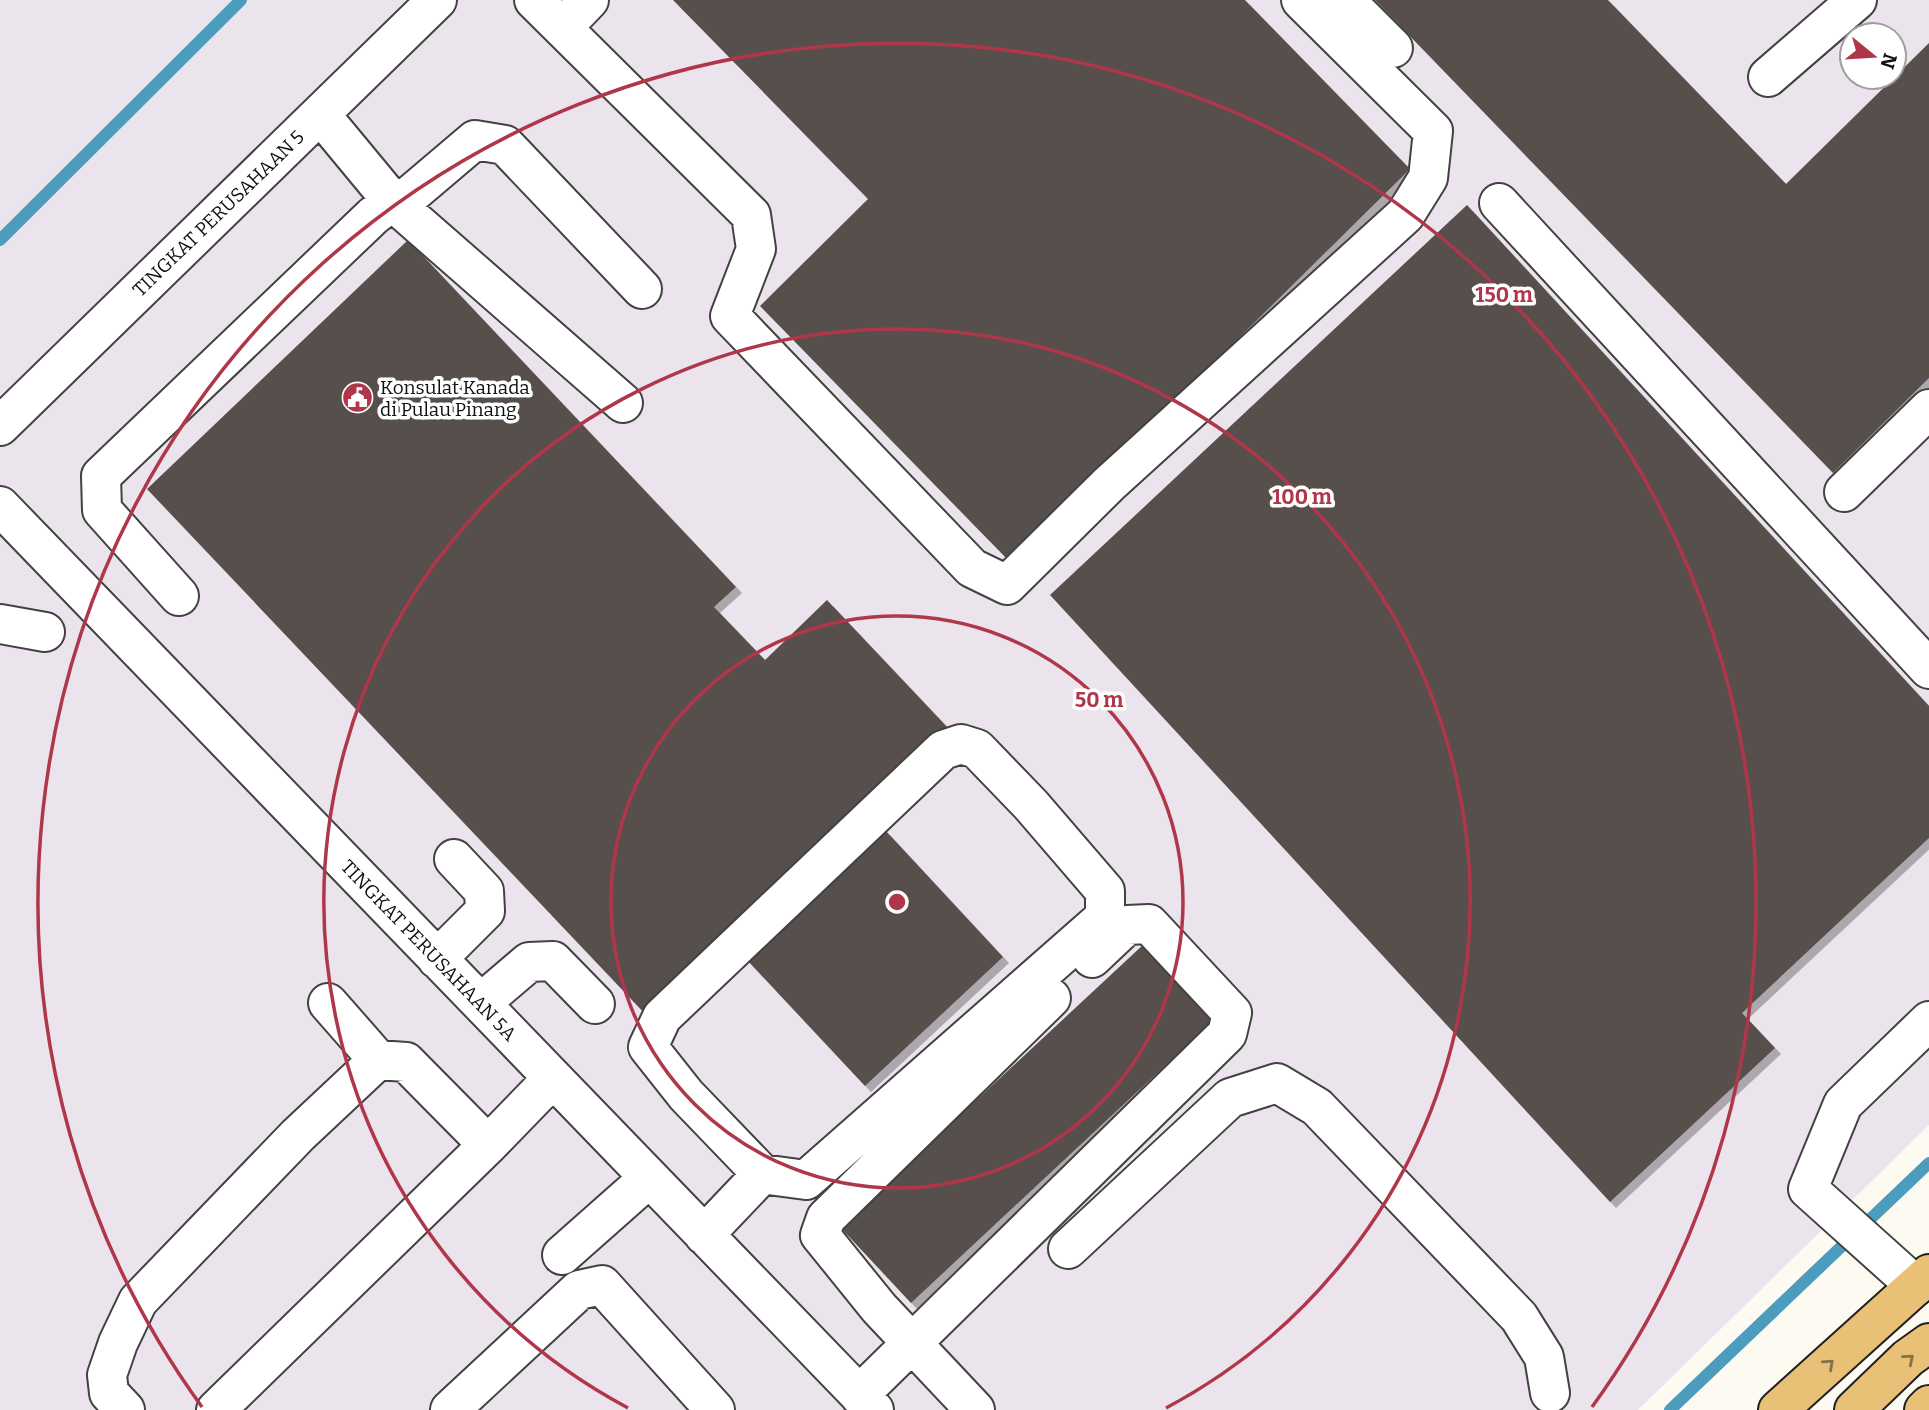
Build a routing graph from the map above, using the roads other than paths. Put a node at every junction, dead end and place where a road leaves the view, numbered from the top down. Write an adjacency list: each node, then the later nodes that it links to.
1 (437, 0): 10 (street, TINGKAT PERUSAHAAN 5)
2 (534, 0): 7 (street)
3 (589, 0): 7 (street)
4 (1301, 0): 7 (street)
5 (1345, 0): 8 (street)
6 (1857, 0): 9 (street)
7 (563, 27)
8 (1393, 48)
9 (1768, 77)
10 (320, 114): 11 (street); 16 (street, TINGKAT PERUSAHAAN 5)
11 (392, 201): 13 (street); 14 (street); 19 (street)
12 (1499, 203): 22 (street)
13 (642, 289)
14 (623, 403)
15 (1929, 409): 17 (street)
16 (0, 426)
17 (1844, 492)
18 (0, 506): 24 (street, TINGKAT PERUSAHAAN 5A)
19 (179, 596)
20 (0, 624): 21 (street)
21 (45, 632)
22 (1929, 669)
23 (454, 859): 24 (street)
24 (437, 958): 26 (street, TINGKAT PERUSAHAAN 5A)
25 (327, 1003): 29 (street)
26 (481, 1003): 27 (street); 30 (street, TINGKAT PERUSAHAAN 5A)
27 (595, 1004)
28 (1929, 1021): 37 (street)
29 (378, 1060): 31 (street); 43 (street)
30 (553, 1078): 31 (street); 33 (street, TINGKAT PERUSAHAAN 5A)
31 (488, 1145): 44 (street)
32 (762, 1174): 32 (street); 34 (street)
33 (649, 1178): 34 (street, TINGKAT PERUSAHAAN 5A); 36 (street)
34 (704, 1235): 40 (street, TINGKAT PERUSAHAAN 5A)
35 (1068, 1249): 41 (street)
36 (562, 1255)
37 (1911, 1274): 48 (main road, one-way to 37)
38 (912, 1343): 38 (street); 40 (street); 47 (street)
39 (1929, 1343): 49 (main road, one-way to 39)
40 (867, 1402)
41 (1551, 1404)
42 (1929, 1405): 50 (main road)
43 (125, 1410)
44 (216, 1410)
45 (450, 1410): 46 (street)
46 (715, 1410)
47 (975, 1410)
48 (1778, 1410)
49 (1854, 1410)
50 (1924, 1410)

